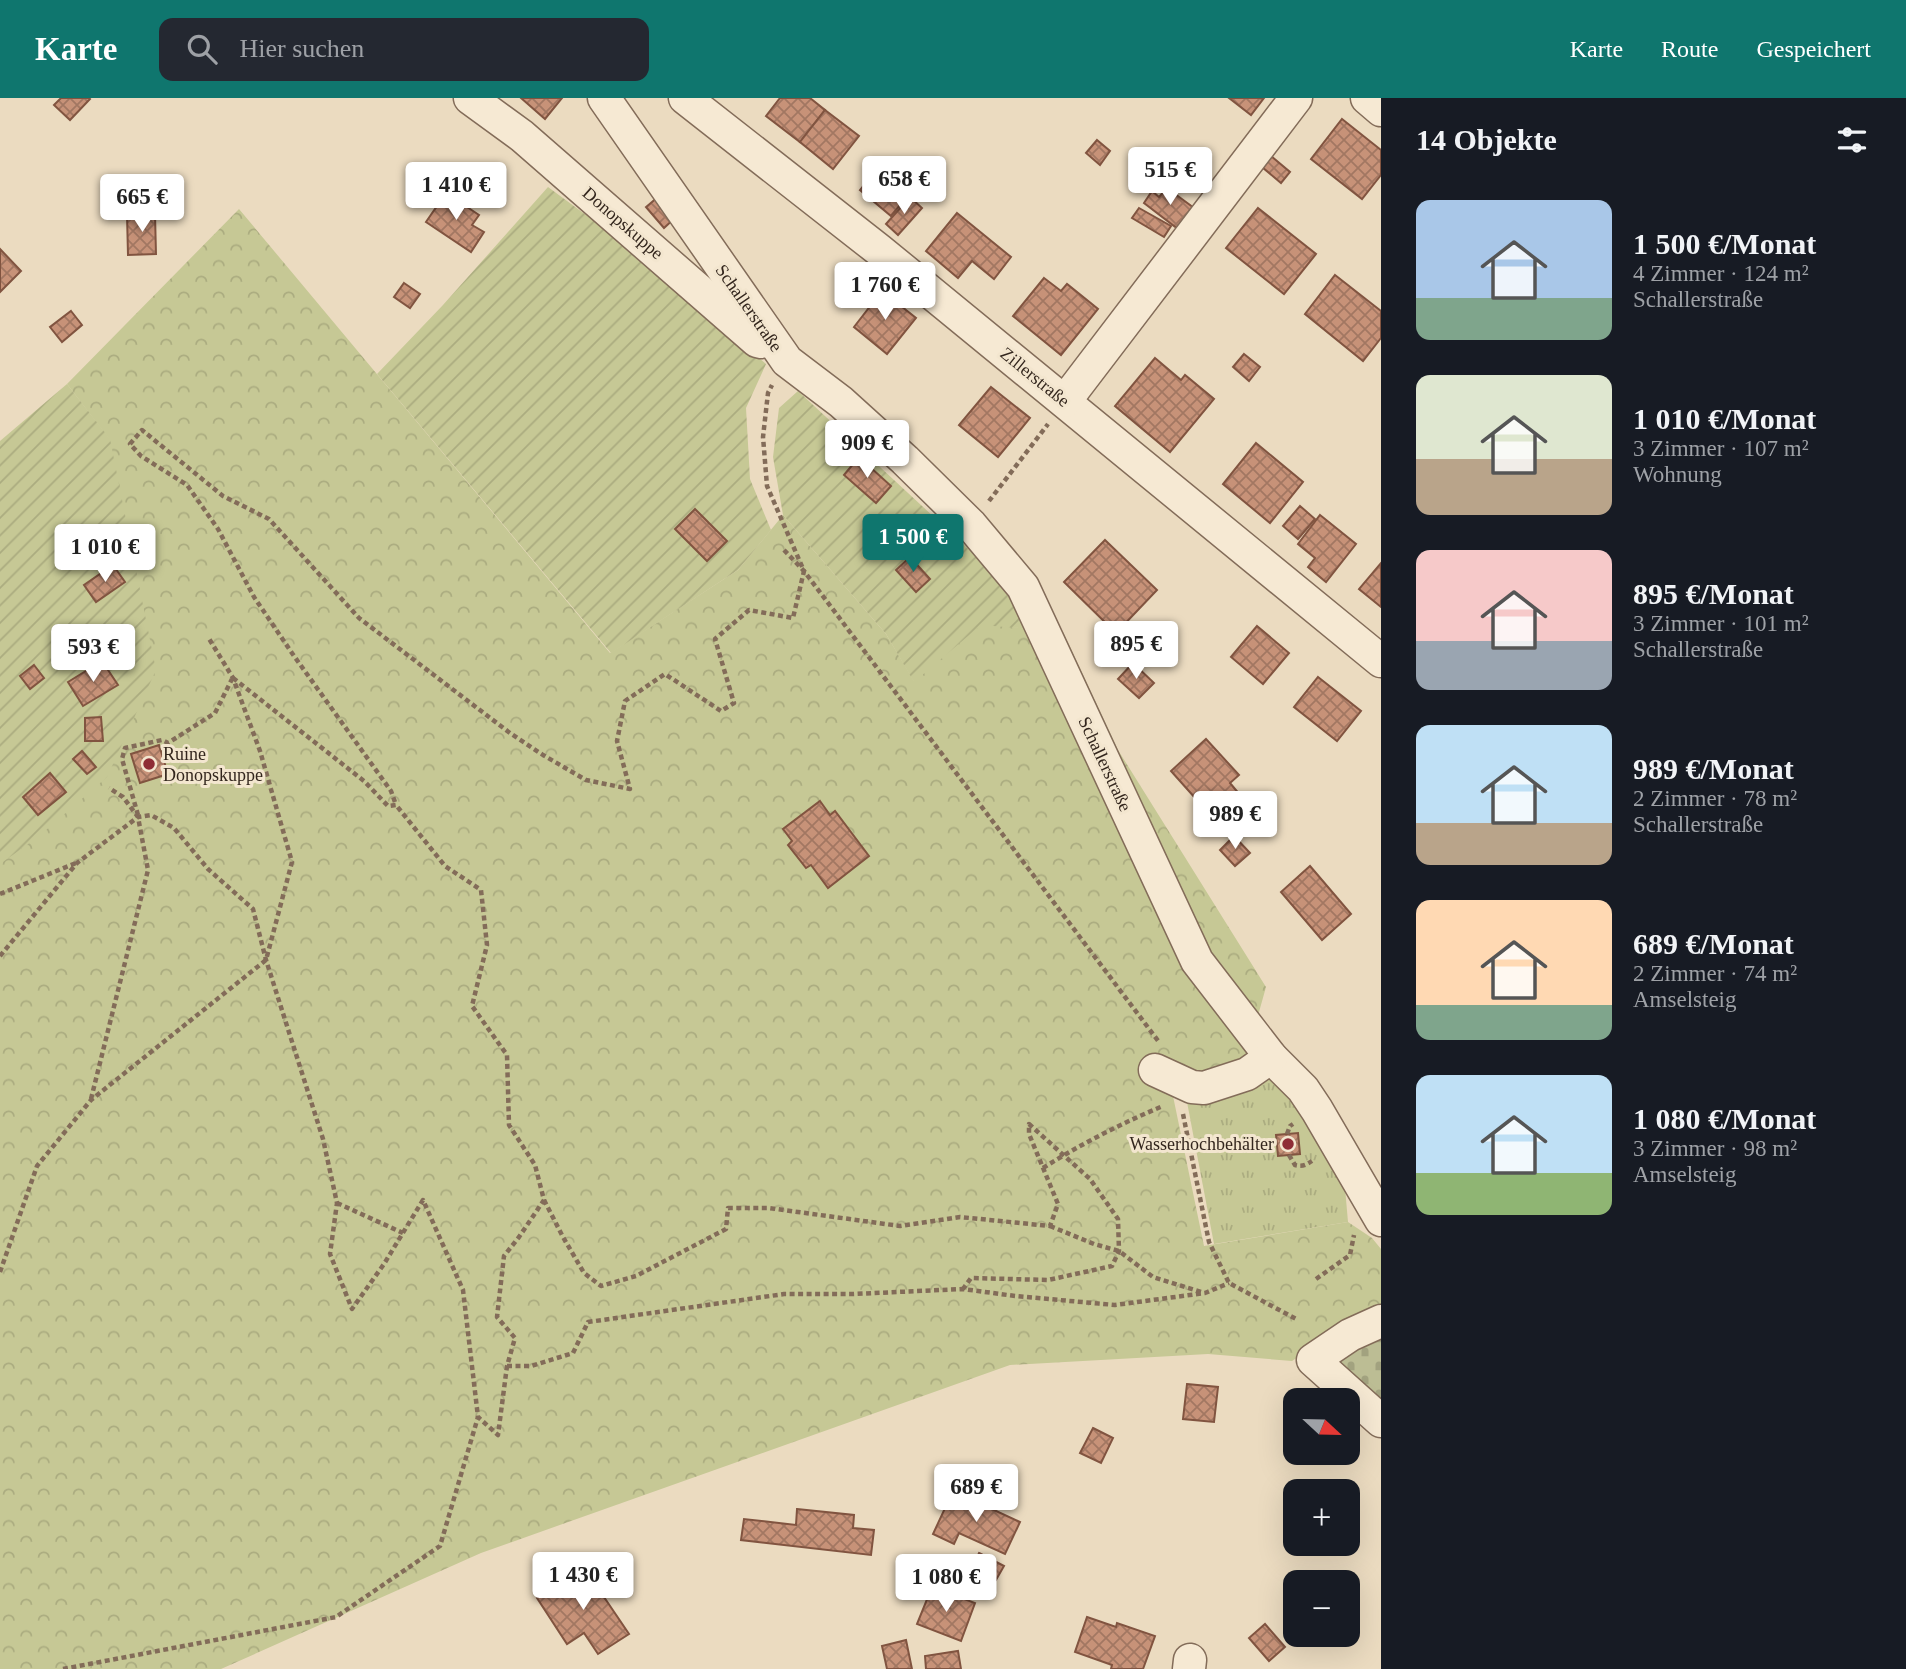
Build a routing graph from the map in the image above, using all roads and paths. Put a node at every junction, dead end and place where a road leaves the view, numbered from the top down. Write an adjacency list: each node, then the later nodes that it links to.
1 (470, 98): 7 (street, Donopskuppe)
2 (604, 98): 7 (street, Schallerstraße)
3 (685, 98): 8 (street, Zillerstraße)
4 (1296, 98): 8 (street)
5 (1367, 98): 6 (street)
6 (1381, 110)
7 (781, 354): 9 (street, Schallerstraße); 11 (path)
8 (1065, 401): 9 (path); 13 (street, Zillerstraße)
9 (971, 525): 22 (street, Schallerstraße)
10 (784, 550): 11 (path)
11 (804, 571): 16 (path); 23 (path)
12 (208, 637): 14 (path)
13 (1381, 661)
14 (233, 678): 16 (path); 17 (path); 21 (path)
15 (109, 789): 17 (path)
16 (396, 805): 30 (path)
17 (138, 817): 18 (path); 21 (path); 24 (path)
18 (77, 863): 19 (path); 20 (path)
19 (0, 894)
20 (0, 956)
21 (266, 960): 24 (path); 31 (path)
22 (1271, 1057): 23 (street); 29 (street, Schallerstraße)
23 (1176, 1085): 25 (path); 38 (path)
24 (91, 1100): 36 (path)
25 (1063, 1155): 28 (path); 28 (path); 35 (path)
26 (1289, 1155): 27 (path)
27 (1304, 1166)
28 (1043, 1168): 33 (path)
29 (1363, 1190): 32 (street, Schallerstraße); 37 (path)
30 (544, 1200): 33 (path); 43 (path)
31 (337, 1203): 34 (path); 34 (path)
32 (1381, 1220)
33 (1050, 1226): 35 (path)
34 (403, 1233): 44 (path)
35 (1119, 1251): 39 (path); 40 (path)
36 (0, 1272)
37 (1317, 1279)
38 (1229, 1283): 40 (path); 41 (path)
39 (963, 1289): 40 (path); 43 (path)
40 (1205, 1293)
41 (1298, 1320)
42 (1381, 1321): 45 (street)
43 (508, 1366): 44 (path)
44 (478, 1417): 46 (path)
45 (1381, 1421)
46 (63, 1669)

